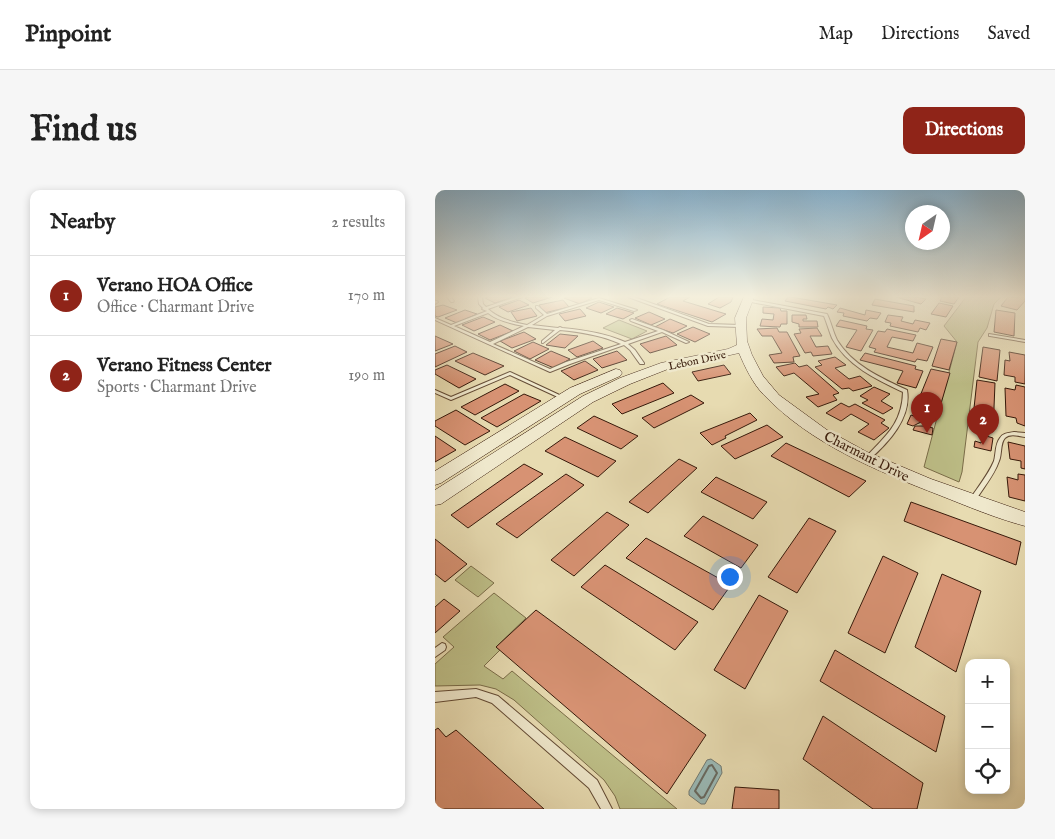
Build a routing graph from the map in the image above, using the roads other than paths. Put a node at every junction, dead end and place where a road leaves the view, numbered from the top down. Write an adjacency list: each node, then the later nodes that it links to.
1 (452, 326): 15 (lane)
2 (526, 326): 7 (lane); 15 (lane)
3 (647, 326): 8 (lane)
4 (736, 326): 5 (lane)
5 (740, 326): 17 (street)
6 (830, 326): 22 (lane)
7 (560, 328): 13 (lane); 16 (lane)
8 (662, 332): 11 (lane); 14 (lane)
9 (991, 334): 12 (lane)
10 (639, 336): 11 (lane)
11 (646, 338): 16 (lane)
12 (1025, 341)
13 (543, 342)
14 (687, 342)
15 (489, 344): 16 (lane)
16 (626, 344): 18 (lane)
17 (743, 347): 18 (street, Lebon Drive); 22 (street, Charmant Drive); 23 (street, Lebon Drive)
18 (642, 363): 20 (street, Lebon Drive)
19 (435, 391): 20 (lane)
20 (564, 398): 23 (street, Lebon Drive)
21 (1025, 435): 24 (lane)
22 (867, 459): 24 (street, Charmant Drive)
23 (439, 489)
24 (972, 501): 25 (street, Charmant Drive)
25 (1025, 519)
26 (435, 697): 27 (lane)
27 (607, 809)

